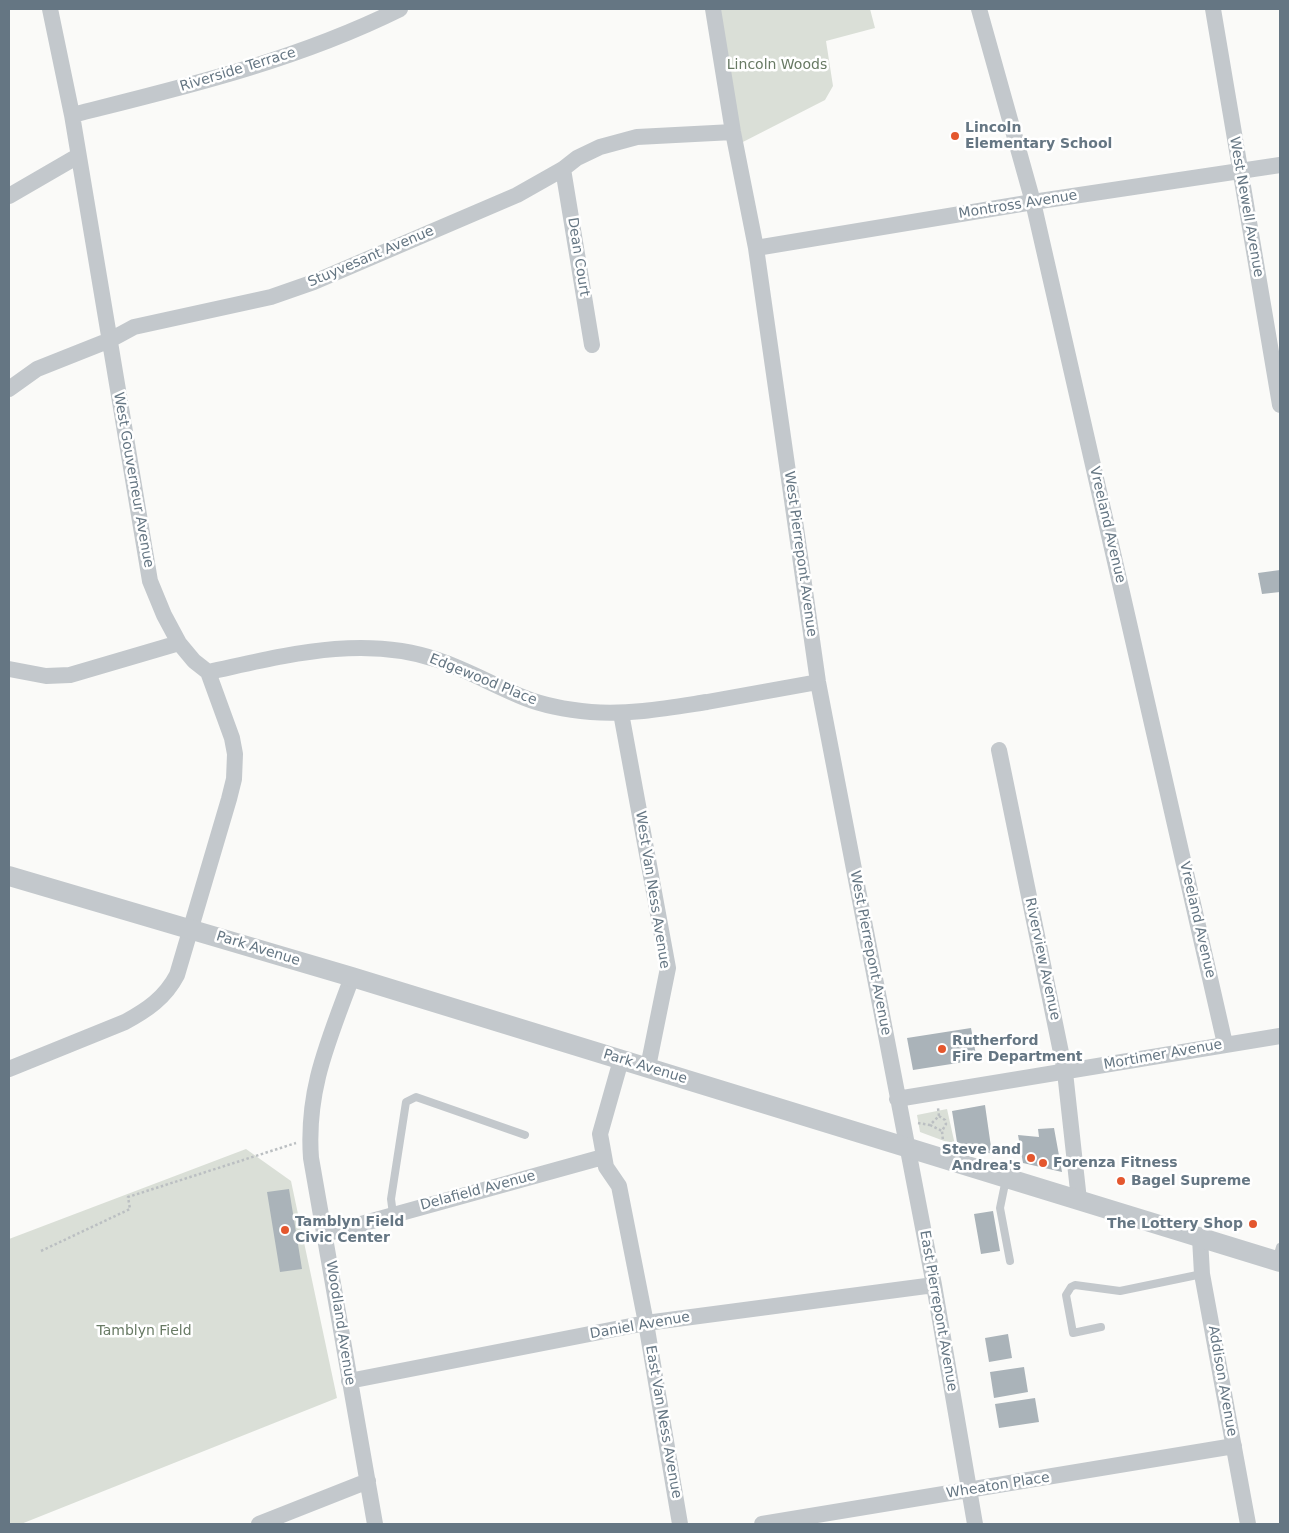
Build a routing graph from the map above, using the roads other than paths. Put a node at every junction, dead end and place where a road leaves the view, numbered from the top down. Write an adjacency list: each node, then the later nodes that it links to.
1 (50, 9): 6 (street, West Gouverneur Avenue)
2 (400, 9): 6 (street, Riverside Terrace)
3 (713, 9): 7 (street, West Pierrepont Avenue)
4 (978, 9): 13 (street, Vreeland Avenue)
5 (1213, 9): 11 (street, West Newell Avenue)
6 (72, 116): 8 (street, West Gouverneur Avenue)
7 (733, 132): 10 (street, Stuyvesant Avenue); 14 (street, West Pierrepont Avenue)
8 (78, 156): 12 (street); 15 (street, West Gouverneur Avenue)
9 (1280, 165): 11 (street, Montross Avenue)
10 (563, 169): 15 (street, Stuyvesant Avenue); 16 (street, Dean Court)
11 (1240, 171): 13 (street, Montross Avenue); 18 (street, West Newell Avenue)
12 (9, 196)
13 (1033, 202): 14 (street, Montross Avenue); 29 (street, Vreeland Avenue)
14 (756, 248): 22 (street, West Pierrepont Avenue)
15 (110, 340): 17 (street, Stuyvesant Avenue); 19 (street, West Gouverneur Avenue)
16 (592, 345)
17 (9, 389)
18 (1280, 405)
19 (179, 643): 20 (street); 21 (street, West Gouverneur Avenue)
20 (9, 669)
21 (208, 672): 23 (street, Edgewood Place); 26 (street, West Gouverneur Avenue)
22 (818, 682): 23 (street, Edgewood Place); 34 (street, West Pierrepont Avenue)
23 (621, 713): 31 (street, West Van Ness Avenue)
24 (998, 750): 33 (street, Riverview Avenue)
25 (9, 876): 26 (street, Park Avenue)
26 (190, 928): 27 (street, Park Avenue); 32 (street, West Gouverneur Avenue)
27 (352, 977): 30 (street, Park Avenue); 41 (street, Woodland Avenue)
28 (1280, 1036): 29 (street, Mortimer Avenue)
29 (1225, 1044): 33 (street, Mortimer Avenue)
30 (621, 1060): 31 (street, Park Avenue); 37 (street, East Van Ness Avenue)
31 (648, 1068): 36 (street, Park Avenue)
32 (9, 1069)
33 (1065, 1072): 34 (street, Mortimer Avenue); 39 (street, Riverview Avenue)
34 (897, 1098): 36 (street, East Pierrepont Avenue)
35 (525, 1135): 40 (lane)
36 (908, 1146): 38 (street, Park Avenue); 46 (street, East Pierrepont Avenue)
37 (603, 1157): 40 (street, Delafield Avenue); 47 (street, East Van Ness Avenue)
38 (1006, 1177): 39 (street, Park Avenue); 44 (lane)
39 (1080, 1200): 42 (street, Park Avenue)
40 (393, 1214): 41 (street, Delafield Avenue)
41 (325, 1234): 49 (street, Woodland Avenue)
42 (1200, 1238): 43 (street, Park Avenue); 45 (street, Addison Avenue)
43 (1279, 1257)
44 (1010, 1261)
45 (1202, 1274): 48 (lane); 50 (street, Addison Avenue)
46 (934, 1285): 47 (street, Daniel Avenue); 52 (street, East Pierrepont Avenue)
47 (646, 1323): 49 (street, Daniel Avenue); 55 (street, East Van Ness Avenue)
48 (1101, 1327)
49 (349, 1381): 51 (street, Woodland Avenue)
50 (1234, 1446): 52 (street, Wheaton Place); 58 (street, Addison Avenue)
51 (368, 1481): 53 (street); 54 (street, Woodland Avenue)
52 (970, 1490): 56 (street, Wheaton Place); 57 (street, East Pierrepont Avenue)
53 (260, 1524)
54 (375, 1524)
55 (680, 1524)
56 (762, 1524)
57 (975, 1524)
58 (1248, 1524)

